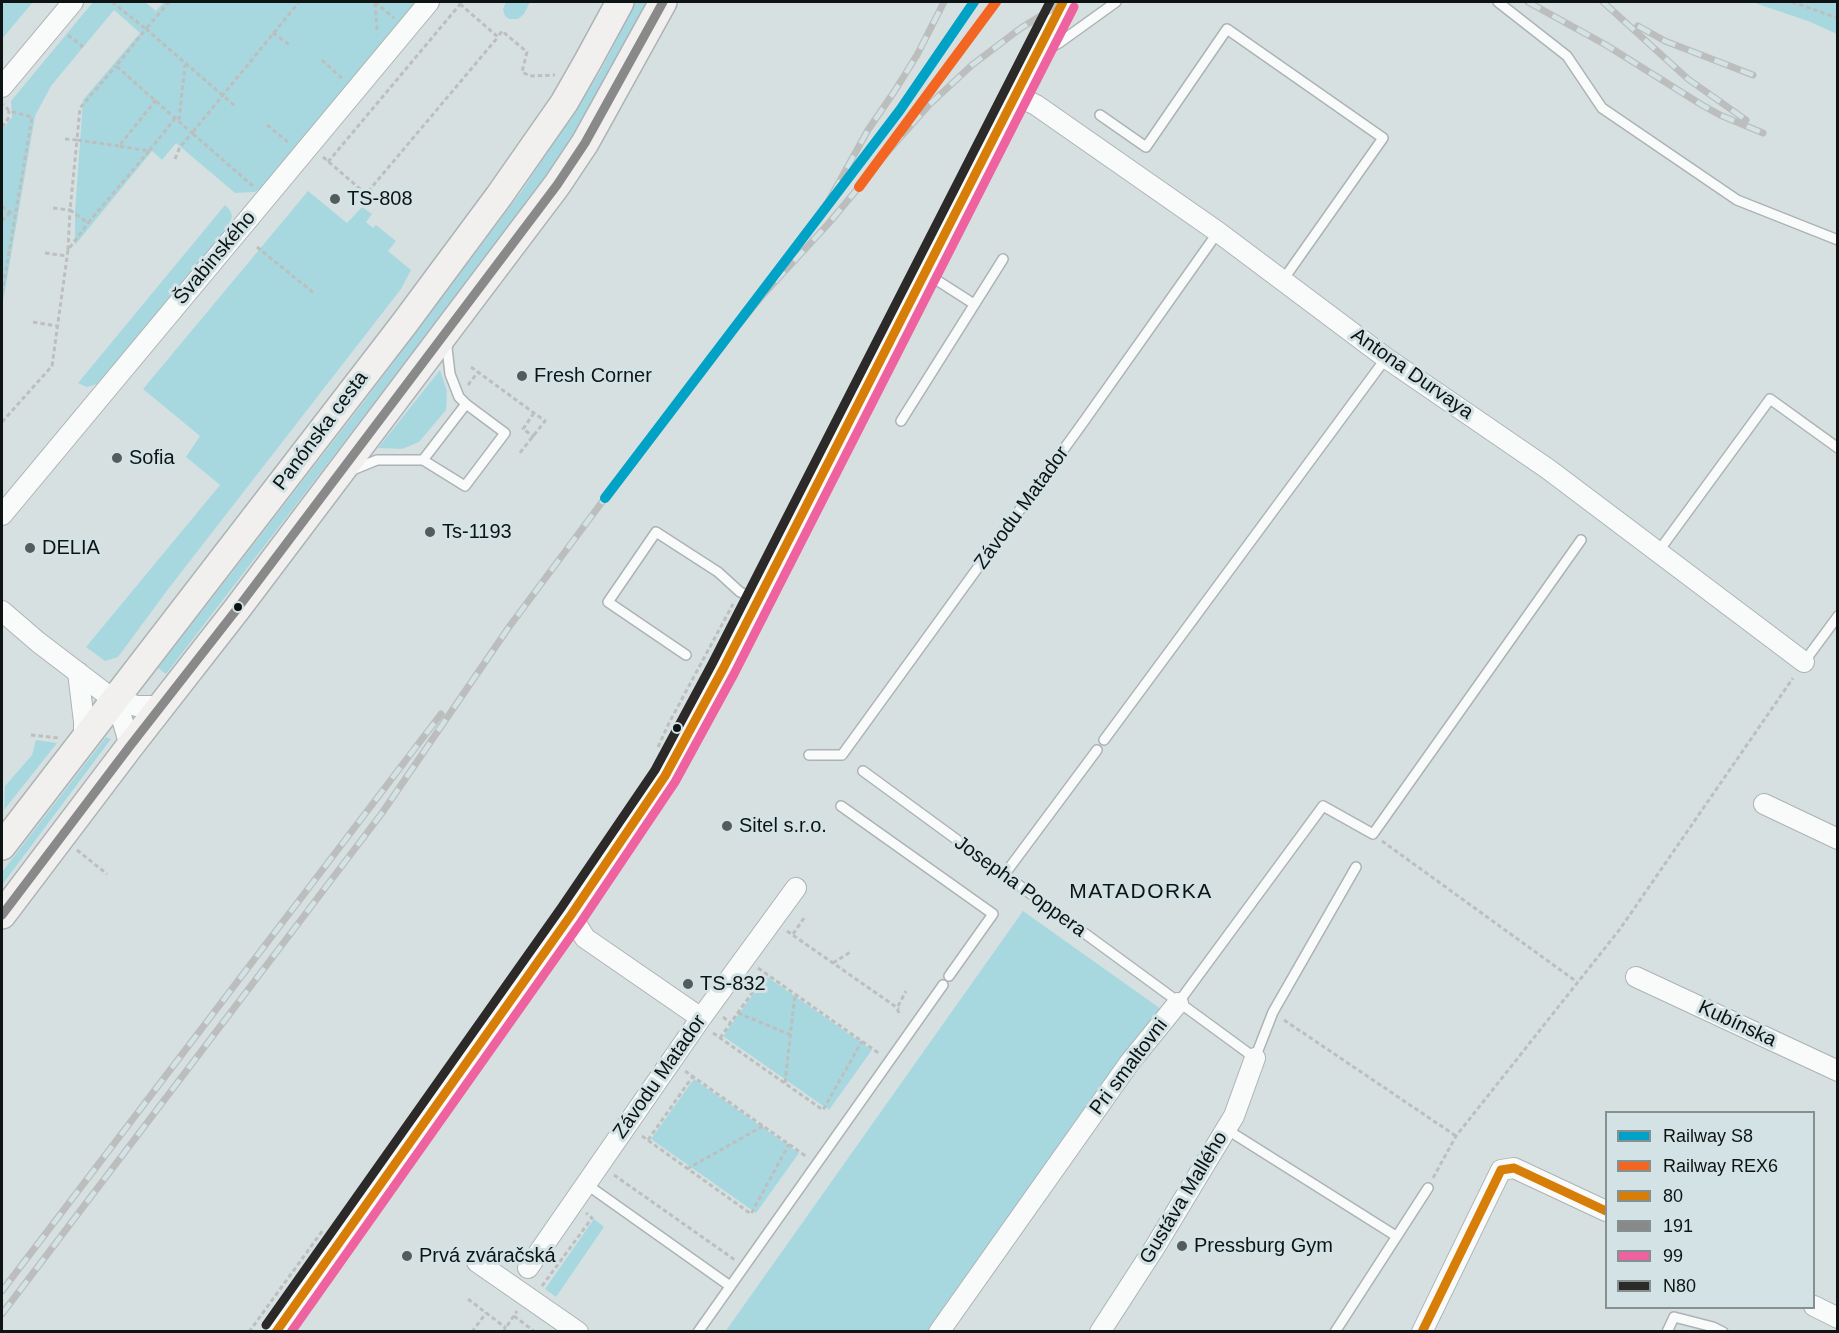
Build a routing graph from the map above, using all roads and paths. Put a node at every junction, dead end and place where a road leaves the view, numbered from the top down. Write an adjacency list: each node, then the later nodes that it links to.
1 (74, 2): 31 (street)
2 (112, 2): 16 (path)
3 (169, 2): 16 (path)
4 (299, 2): 19 (path)
5 (375, 2): 15 (path); 17 (path)
6 (429, 2): 15 (street, Švabinského)
7 (620, 2): 90 (main road, Panónska cesta)
8 (663, 2): 66 (main road, Panónska cesta)
9 (1063, 2): 23 (street)
10 (1116, 2): 23 (lane)
11 (1498, 2): 55 (lane)
12 (1792, 2): 14 (path)
13 (461, 3): 20 (path); 45 (path)
14 (1838, 18)
15 (407, 28): 28 (street, Švabinského)
16 (146, 29): 25 (path); 26 (path)
17 (377, 30)
18 (64, 32): 22 (path)
19 (273, 33): 21 (path); 29 (path)
20 (498, 37): 27 (path); 45 (path)
21 (290, 45)
22 (83, 47)
23 (1036, 55): 30 (street)
24 (322, 60): 28 (path)
25 (185, 64): 29 (path); 36 (path)
26 (116, 66): 32 (path); 40 (path)
27 (555, 75)
28 (356, 89): 46 (street, Švabinského)
29 (222, 95): 33 (path); 38 (path)
30 (1015, 95): 54 (street, Antona Durvaya); 61 (street)
31 (3, 96): 34 (path)
32 (156, 100): 36 (path); 41 (path)
33 (235, 106)
34 (9, 111): 37 (path); 51 (path)
35 (1100, 115): 62 (lane)
36 (178, 118): 38 (path); 42 (path)
37 (2, 127)
38 (192, 133): 44 (path); 46 (path)
39 (65, 139): 40 (path)
40 (77, 140): 41 (path); 49 (path)
41 (119, 146): 42 (path)
42 (149, 151): 53 (path)
43 (317, 152): 45 (path)
44 (175, 159)
45 (328, 162)
46 (267, 196): 80 (street, Švabinského)
47 (2, 206): 50 (path)
48 (53, 208): 49 (path)
49 (70, 210): 53 (path); 57 (path)
50 (10, 212): 51 (path); 52 (path)
51 (15, 216): 63 (path)
52 (2, 221)
53 (88, 223): 57 (path)
54 (1218, 232): 62 (street, Antona Durvaya); 98 (lane, Závodu Matador)
55 (1838, 240)
56 (257, 247): 64 (path)
57 (68, 250): 59 (path)
58 (45, 253): 59 (path)
59 (67, 256): 68 (path)
60 (1003, 260): 65 (lane)
61 (924, 272): 65 (lane); 84 (street)
62 (1282, 280): 69 (street, Antona Durvaya)
63 (2, 293)
64 (315, 294)
65 (974, 304): 73 (lane)
66 (460, 312): 71 (lane); 79 (main road, Panónska cesta)
67 (33, 322): 68 (path)
68 (57, 326): 74 (path)
69 (1386, 358): 82 (street, Antona Durvaya); 94 (lane)
70 (471, 367): 72 (path)
71 (466, 404): 78 (lane); 78 (lane)
72 (534, 413): 75 (path); 75 (path)
73 (901, 421)
74 (2, 422)
75 (534, 437): 77 (path)
76 (1838, 448): 82 (lane)
77 (519, 454)
78 (423, 460): 79 (lane)
79 (337, 476): 91 (main road, Panónska cesta)
80 (2, 515)
81 (1581, 540): 102 (lane)
82 (1658, 552): 88 (street, Antona Durvaya)
83 (740, 592): 84 (lane); 87 (lane); 96 (path)
84 (758, 600): 111 (street)
85 (2, 610): 89 (street)
86 (1838, 616): 88 (lane)
87 (686, 655)
88 (1804, 662): 121 (path)
89 (78, 672): 90 (street); 93 (street)
90 (114, 700): 91 (street); 93 (main road, Panónska cesta); 95 (street)
91 (161, 706): 95 (main road, Panónska cesta)
92 (31, 735): 93 (path)
93 (74, 738): 104 (main road, Panónska cesta)
94 (1104, 740)
95 (130, 746): 110 (main road, Panónska cesta)
96 (657, 750)
97 (1097, 750): 108 (lane)
98 (809, 755)
99 (863, 771): 108 (lane, Josepha Poppera)
100 (1764, 804): 103 (street)
101 (841, 806): 119 (lane)
102 (1373, 834): 121 (path); 125 (lane, Pri smaltovni)
103 (1838, 839)
104 (2, 846)
105 (74, 847): 107 (path)
106 (1356, 867): 126 (lane)
107 (107, 874)
108 (1004, 875): 125 (lane, Josepha Poppera)
109 (796, 888): 113 (street, Závodu Matador)
110 (2, 915)
111 (571, 915): 128 (street); 169 (street)
112 (804, 918): 114 (path)
113 (772, 920): 114 (path); 116 (street, Závodu Matador)
114 (793, 934): 117 (path)
115 (852, 951): 117 (path)
116 (745, 958): 118 (path); 128 (street, Závodu Matador)
117 (833, 963): 123 (path)
118 (766, 973): 124 (path); 127 (path)
119 (949, 976)
120 (1636, 977): 135 (street, Kubínska)
121 (1577, 982): 143 (path)
122 (943, 985): 133 (lane)
123 (906, 991)
124 (795, 994): 129 (path); 131 (path)
125 (1178, 1003): 132 (lane, Josepha Poppera); 175 (street, Pri smaltovni)
126 (1273, 1012): 132 (lane); 143 (path)
127 (738, 1013): 129 (path); 130 (path)
128 (705, 1024): 130 (path); 134 (street, Závodu Matador)
129 (791, 1035): 137 (path)
130 (720, 1038): 137 (path)
131 (862, 1041): 133 (path); 138 (path)
132 (1255, 1058): 142 (street, Gustáva Mallého)
133 (890, 1060): 146 (lane)
134 (672, 1061): 136 (path); 140 (street, Závodu Matador)
135 (1838, 1071)
136 (693, 1076): 141 (path); 144 (path)
137 (785, 1083): 138 (path)
138 (823, 1110): 139 (path)
139 (827, 1115)
140 (627, 1125): 144 (path); 149 (street, Závodu Matador)
141 (763, 1126): 145 (path); 147 (path)
142 (1226, 1129): 156 (lane); 176 (street, Gustáva Mallého)
143 (1456, 1136): 150 (path)
144 (648, 1140): 147 (path)
145 (789, 1144): 146 (path); 153 (path)
146 (817, 1163): 158 (lane)
147 (687, 1168): 153 (path)
148 (614, 1175): 158 (path)
149 (586, 1184): 159 (street, Závodu Matador); 160 (lane)
150 (1428, 1188): 156 (lane)
151 (1605, 1211): 178 (street)
152 (585, 1212): 161 (path)
153 (751, 1214): 154 (path)
154 (754, 1219)
155 (325, 1227): 168 (path)
156 (1396, 1236): 177 (lane)
157 (477, 1262): 161 (street)
158 (744, 1267): 160 (lane)
159 (528, 1268)
160 (730, 1286): 174 (lane)
161 (528, 1296): 165 (path); 173 (street)
162 (468, 1299): 164 (path)
163 (1815, 1306): 166 (street)
164 (486, 1312): 167 (path); 170 (path)
165 (514, 1316): 167 (path); 172 (path)
166 (1838, 1318)
167 (506, 1328): 171 (path)
168 (249, 1332)
169 (276, 1332)
170 (472, 1332)
171 (503, 1332)
172 (535, 1332)
173 (579, 1332)
174 (698, 1332)
175 (939, 1332)
176 (1100, 1332)
177 (1335, 1332)
178 (1422, 1332)
179 (1667, 1332): 180 (lane)
180 (1723, 1332)

